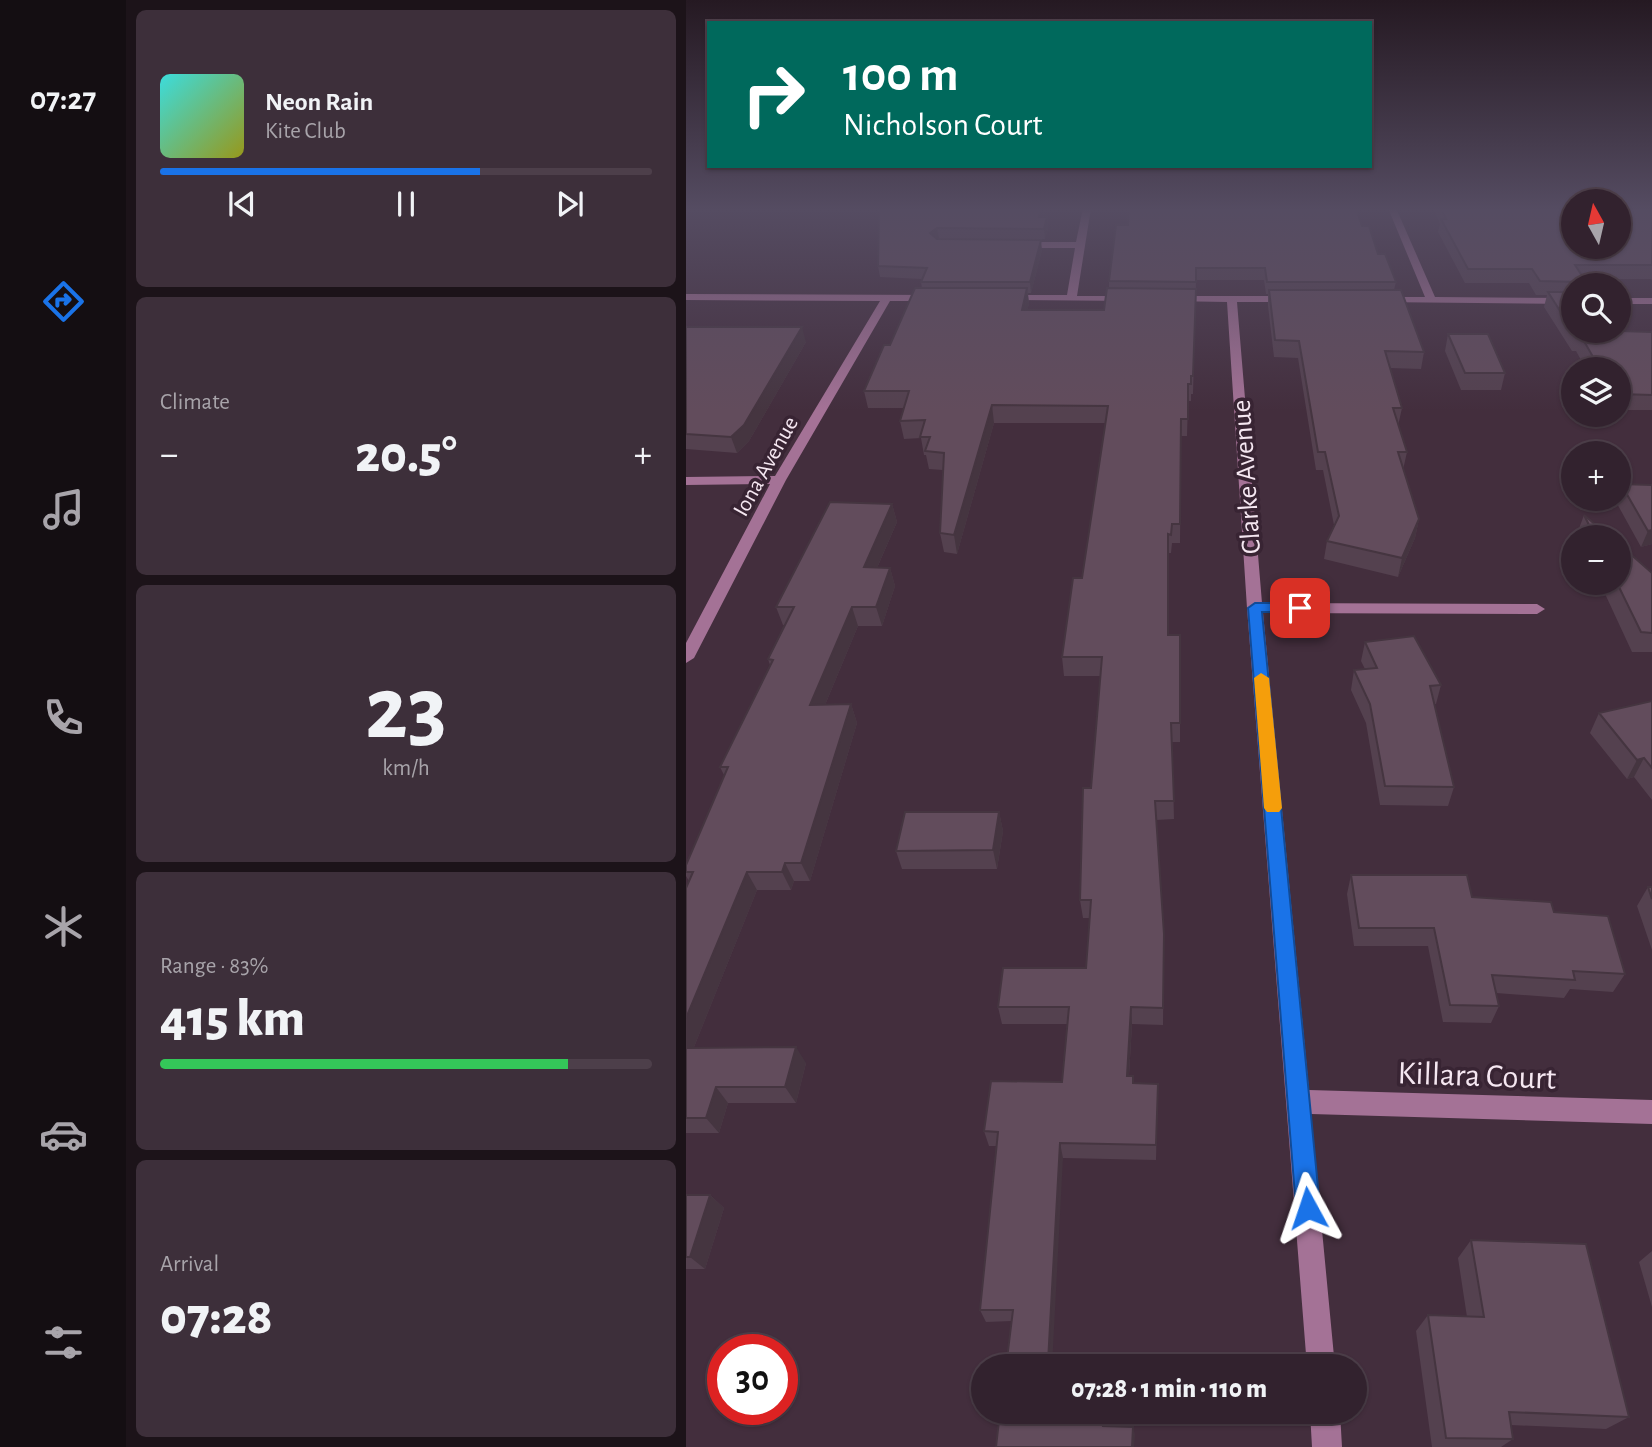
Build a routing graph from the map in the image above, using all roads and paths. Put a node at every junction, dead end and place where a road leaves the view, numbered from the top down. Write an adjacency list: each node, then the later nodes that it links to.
1 (1075, 276): 7 (street)
2 (1421, 276): 13 (street)
3 (686, 297): 4 (street)
4 (887, 298): 5 (street); 17 (street, Iona Avenue)
5 (940, 298)
6 (992, 298): 7 (street)
7 (1071, 299): 8 (street)
8 (1138, 299)
9 (1165, 299): 10 (street)
10 (1232, 299): 11 (street); 19 (street, Clarke Avenue)
11 (1299, 299)
12 (1365, 300): 13 (street)
13 (1431, 300): 14 (street)
14 (1561, 301)
15 (1631, 301): 16 (street)
16 (1652, 301)
17 (779, 480): 18 (street); 21 (street, Iona Avenue)
18 (686, 481)
19 (1255, 608): 20 (street); 22 (street, Clarke Avenue)
20 (1537, 609)
21 (686, 658)
22 (1300, 1102): 23 (street, Killara Court); 24 (street, Clarke Avenue)
23 (1652, 1112)
24 (1320, 1354)
25 (1326, 1424): 26 (street)
26 (1327, 1447)

